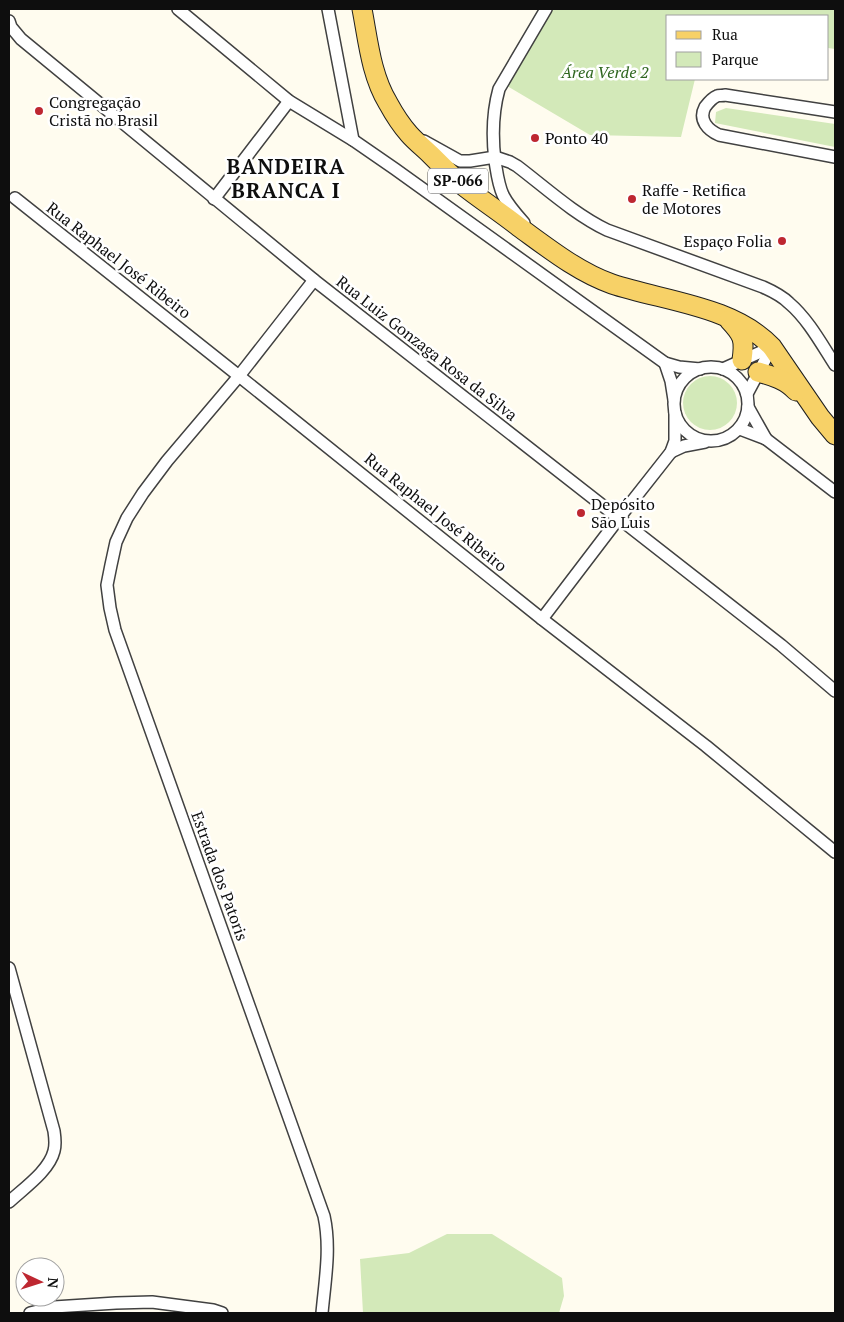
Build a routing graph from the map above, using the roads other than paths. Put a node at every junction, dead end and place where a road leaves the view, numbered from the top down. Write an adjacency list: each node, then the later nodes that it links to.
1 (178, 9): 6 (street)
2 (328, 9): 9 (street)
3 (362, 9): 8 (main road, SP-066)
4 (546, 9): 10 (street)
5 (9, 21): 13 (street, Rua Luiz Gonzaga Rosa da Silva)
6 (289, 101): 9 (street); 13 (street)
7 (835, 112): 11 (street)
8 (409, 134): 10 (street); 14 (main road, SP-066)
9 (353, 140): 21 (street)
10 (495, 157): 14 (street); 22 (street)
11 (835, 157)
12 (15, 198): 26 (street, Rua Raphael José Ribeiro)
13 (214, 199): 15 (street, Rua Luiz Gonzaga Rosa da Silva)
14 (538, 241): 16 (main road, SP-066)
15 (314, 280): 26 (street, Estrada dos Patoris); 38 (street, Rua Luiz Gonzaga Rosa da Silva)
16 (630, 289): 17 (main road, SP-066); 18 (main road, SP-066)
17 (725, 315): 19 (main road, SP-066); 20 (main road)
18 (764, 323): 19 (main road); 27 (main road, SP-066)
19 (772, 347): 20 (street); 25 (street); 27 (main road); 31 (main road, SP-066)
20 (742, 360): 24 (street)
21 (665, 363): 23 (street); 29 (street)
22 (835, 365)
23 (700, 369): 24 (street); 29 (street)
24 (722, 369): 28 (street)
25 (758, 372): 28 (street); 31 (main road)
26 (239, 376): 39 (street, Rua Raphael José Ribeiro); 46 (street, Estrada dos Patoris)
27 (803, 378): 31 (main road, SP-066)
28 (747, 394): 30 (street)
29 (675, 407): 35 (street); 36 (street)
30 (748, 407): 32 (street); 34 (street)
31 (828, 418): 33 (main road, SP-066)
32 (740, 429): 34 (street); 35 (street)
33 (835, 435)
34 (766, 439): 37 (street)
35 (708, 442): 36 (street)
36 (671, 452): 38 (street)
37 (835, 492)
38 (618, 518): 39 (street); 40 (street, Rua Luiz Gonzaga Rosa da Silva)
39 (542, 619): 41 (street, Rua Raphael José Ribeiro)
40 (835, 691)
41 (835, 852)
42 (9, 968): 43 (street)
43 (9, 1202)
44 (30, 1313): 45 (street)
45 (222, 1313)
46 (322, 1313)

